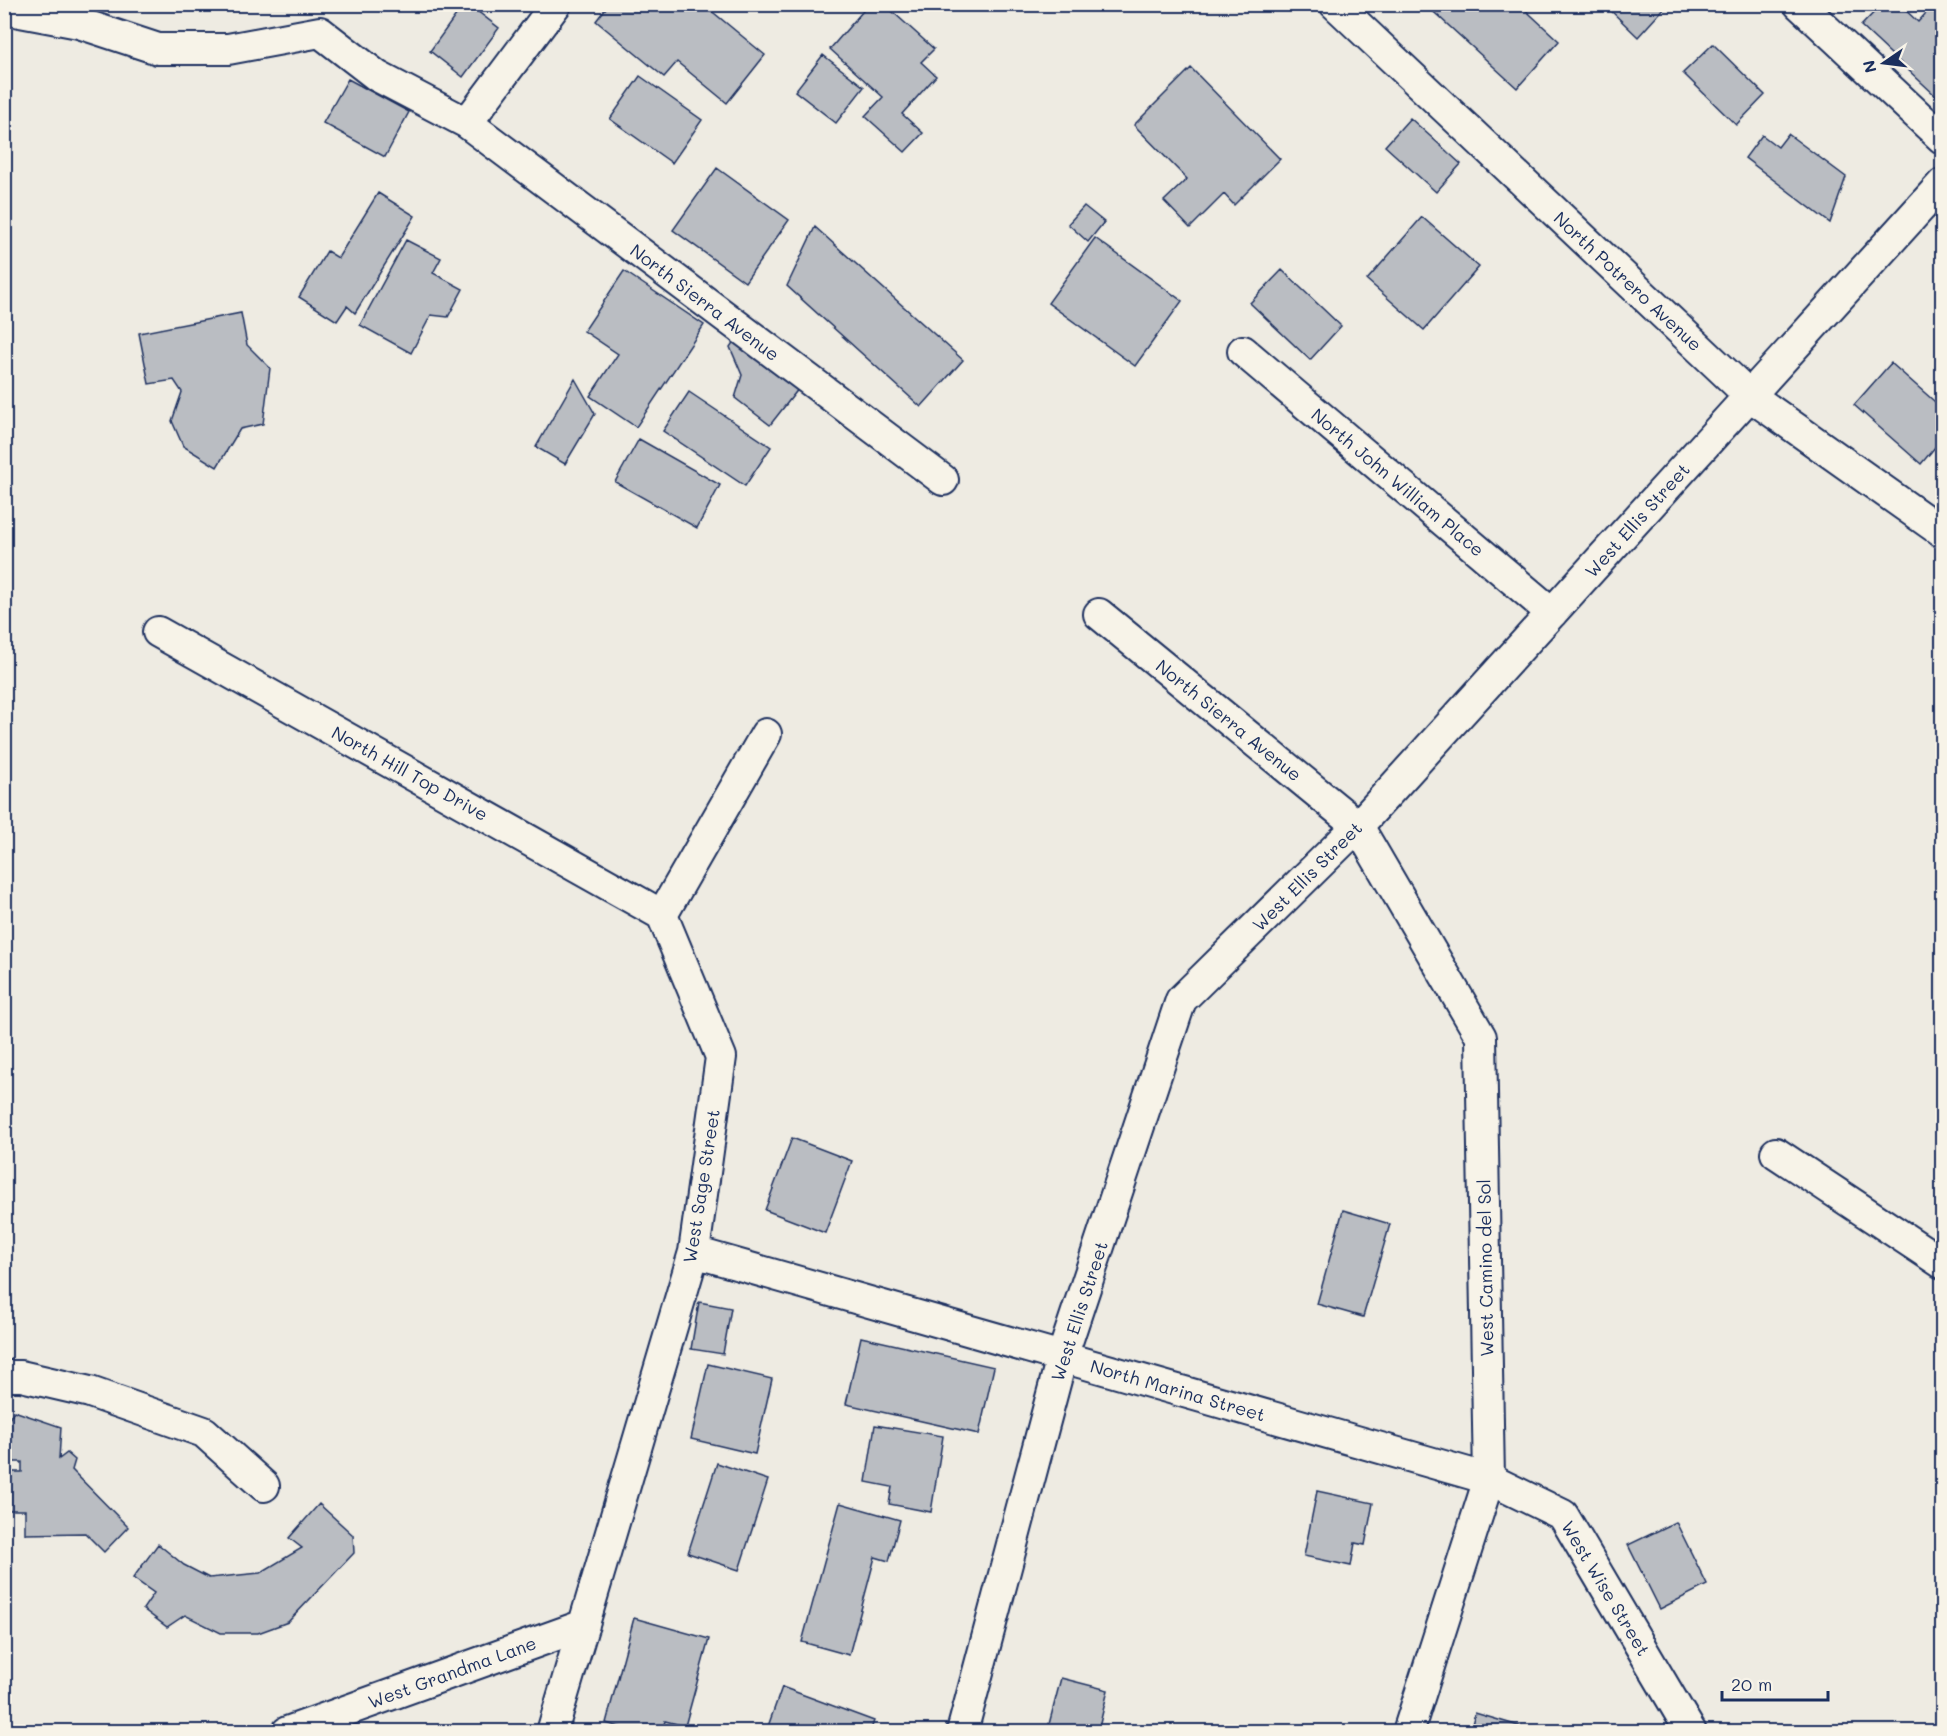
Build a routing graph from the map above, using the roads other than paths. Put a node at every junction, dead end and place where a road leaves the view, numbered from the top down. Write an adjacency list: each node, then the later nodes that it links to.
1 (556, 4): 5 (street)
2 (1335, 4): 9 (street, North Potrero Avenue)
3 (1798, 4): 6 (street)
4 (4, 9): 5 (street, North Sierra Avenue)
5 (467, 123): 10 (street, North Sierra Avenue)
6 (1942, 138)
7 (1942, 184): 9 (street, West Ellis Street)
8 (1243, 351): 12 (street, North John William Place)
9 (1750, 396): 11 (street, North Potrero Avenue); 12 (street, West Ellis Street)
10 (943, 480)
11 (1942, 532)
12 (1552, 613): 16 (street, West Ellis Street)
13 (1099, 614): 16 (street, North Sierra Avenue)
14 (158, 632): 17 (street, North Hill Top Drive)
15 (766, 734): 17 (street)
16 (1358, 826): 21 (street, West Ellis Street); 23 (street, West Camino del Sol)
17 (662, 915): 19 (street, West Sage Street)
18 (1776, 1153): 20 (street)
19 (694, 1252): 21 (street, North Marina Street); 25 (street, West Sage Street)
20 (1942, 1263)
21 (1062, 1358): 23 (street, North Marina Street); 28 (street, West Ellis Street)
22 (4, 1376): 24 (street)
23 (1489, 1479): 29 (street, West Camino del Sol); 30 (street, West Wise Street)
24 (264, 1486)
25 (584, 1625): 26 (street, West Grandma Lane); 27 (street, West Sage Street)
26 (287, 1731)
27 (552, 1731)
28 (962, 1731)
29 (1408, 1731)
30 (1691, 1731)

